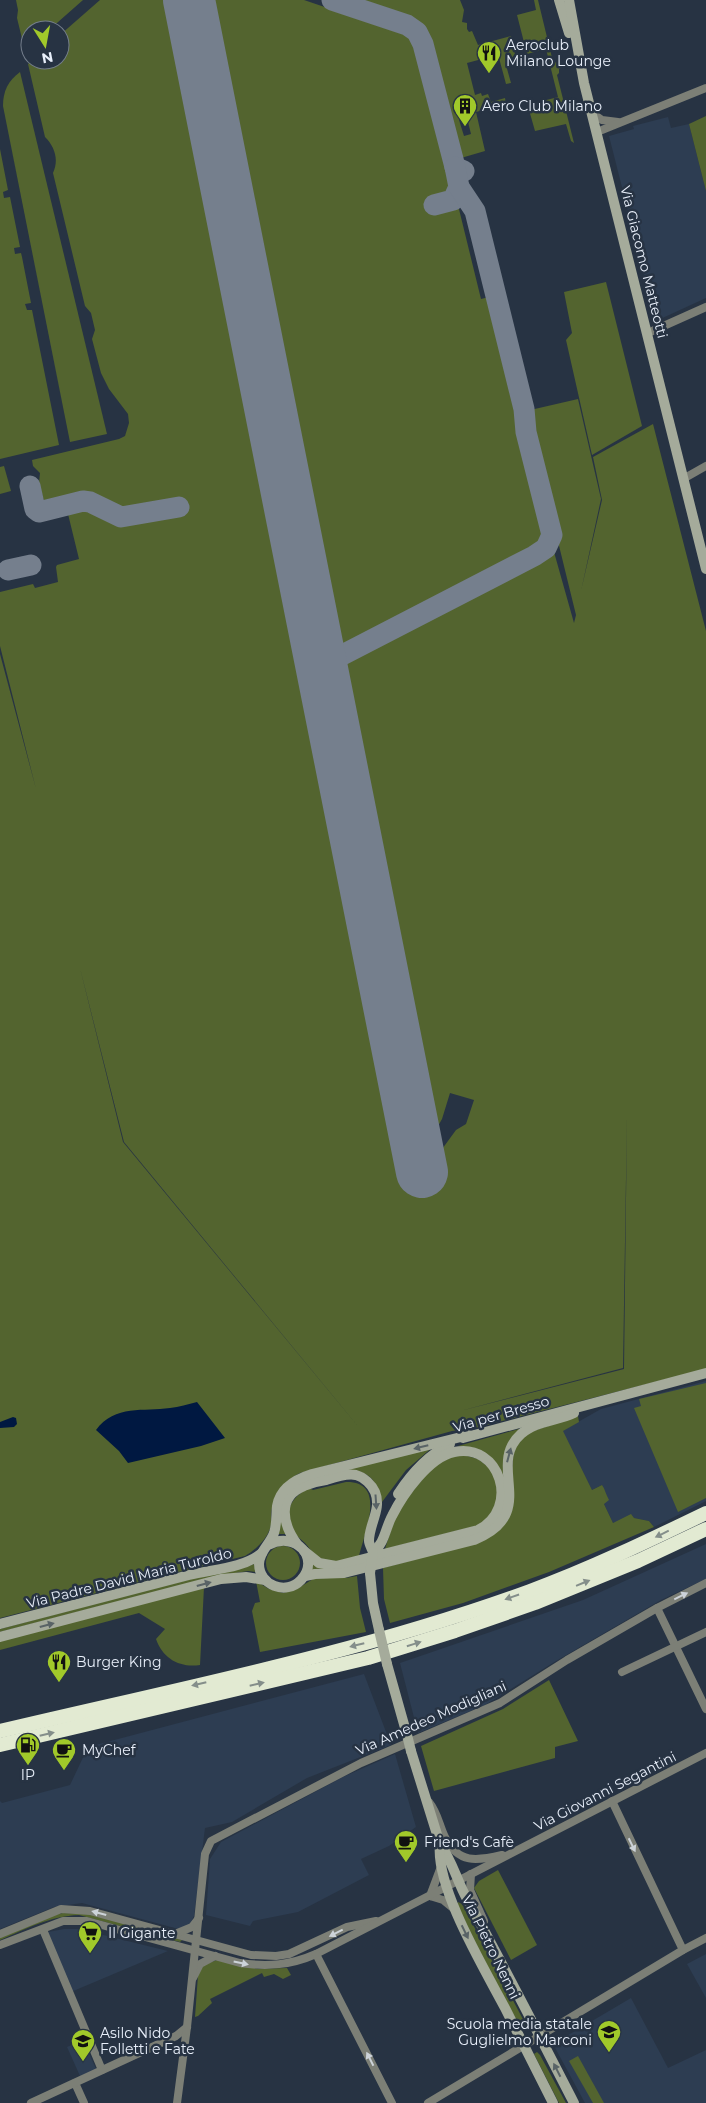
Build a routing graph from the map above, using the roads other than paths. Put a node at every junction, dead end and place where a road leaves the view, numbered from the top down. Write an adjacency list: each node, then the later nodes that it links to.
1 (559, 0): 3 (street, Via Giacomo Matteotti)
2 (569, 0): 3 (street, Via Giacomo Matteotti)
3 (577, 52): 5 (street, Via Giacomo Matteotti)
4 (706, 88): 6 (street)
5 (592, 113): 6 (street); 7 (street, Via Giacomo Matteotti)
6 (622, 122): 7 (street)
7 (597, 132): 9 (street, Via Giacomo Matteotti)
8 (706, 307): 9 (street)
9 (648, 333): 11 (street, Via Giacomo Matteotti)
10 (706, 466): 11 (street)
11 (683, 479): 12 (street, Via Giacomo Matteotti)
12 (706, 569)
13 (706, 1373): 14 (street, Via per Bresso)
14 (601, 1401): 15 (street, Via per Bresso); 21 (street, one-way to 14)
15 (469, 1435): 19 (street, one-way to 19); 20 (street, Via per Bresso)
16 (706, 1513): 31 (highway, one-way to 31)
17 (706, 1529): 32 (highway, one-way to 17)
18 (301, 1547): 19 (street); 20 (street, one-way to 20); 20 (street); 21 (street)
19 (265, 1549): 22 (street); 25 (street, Via Padre David Maria Turoldo)
20 (373, 1552): 34 (street, Via per Bresso, bridge)
21 (305, 1576): 22 (street)
22 (265, 1580): 27 (street, Via Padre David Maria Turoldo, one-way to 22)
23 (706, 1584): 24 (street, Via Amedeo Modigliani, one-way to 23)
24 (657, 1608): 28 (street); 44 (street, Via Amedeo Modigliani)
25 (0, 1624)
26 (706, 1632): 28 (street)
27 (0, 1637)
28 (676, 1645): 29 (street); 30 (street)
29 (622, 1672)
30 (706, 1709)
31 (0, 1731)
32 (0, 1745)
33 (706, 1753): 35 (street, Via Giovanni Segantini)
34 (426, 1798): 36 (street, Via per Bresso); 37 (street, Via per Bresso)
35 (612, 1801): 37 (street, Via Giovanni Segantini); 54 (street, one-way to 54)
36 (440, 1844): 38 (street, Via per Bresso); 40 (street, Via per Bresso)
37 (513, 1852): 39 (street, Via Giovanni Segantini)
38 (442, 1864): 41 (street, Via per Bresso); 42 (street, Via per Bresso)
39 (471, 1874): 40 (street, Via Giovanni Segantini); 47 (street)
40 (457, 1881): 41 (street, Via Giovanni Segantini); 47 (street, Via Pietro Nenni)
41 (447, 1886): 42 (street, Via Giovanni Segantini); 43 (street, Via Pietro Nenni)
42 (430, 1896): 43 (street); 45 (street, Via Giovanni Segantini)
43 (456, 1911): 60 (street, Via Pietro Nenni, one-way to 60)
44 (199, 1918): 49 (street); 51 (street)
45 (383, 1920): 51 (street, Via Giovanni Segantini, one-way to 51); 55 (street, Via Giovanni Segantini)
46 (44, 1932): 61 (street)
47 (486, 1933): 59 (street, Via Pietro Nenni)
48 (0, 1934): 49 (street, Via Giovanni Segantini, one-way to 48)
49 (175, 1934): 51 (street, Via Giovanni Segantini)
50 (706, 1938): 54 (street)
51 (197, 1940): 53 (street)
52 (0, 1945): 53 (street, Via Giovanni Segantini)
53 (194, 1950): 56 (street, Via Giovanni Segantini); 57 (street)
54 (683, 1950): 59 (street)
55 (316, 1954): 56 (street, Via Giovanni Segantini, one-way to 55); 66 (street, one-way to 55)
56 (216, 1956): 57 (street)
57 (192, 1980): 58 (street)
58 (187, 2028): 61 (street); 65 (street)
59 (540, 2036): 60 (street); 69 (street, Via Pietro Nenni, one-way to 59)
60 (524, 2046): 67 (street); 68 (street, Via Pietro Nenni)
61 (102, 2070): 62 (street)
62 (75, 2083): 63 (street); 64 (street)
63 (31, 2103)
64 (84, 2103)
65 (177, 2103)
66 (392, 2103)
67 (428, 2103)
68 (553, 2103)
69 (574, 2103)

